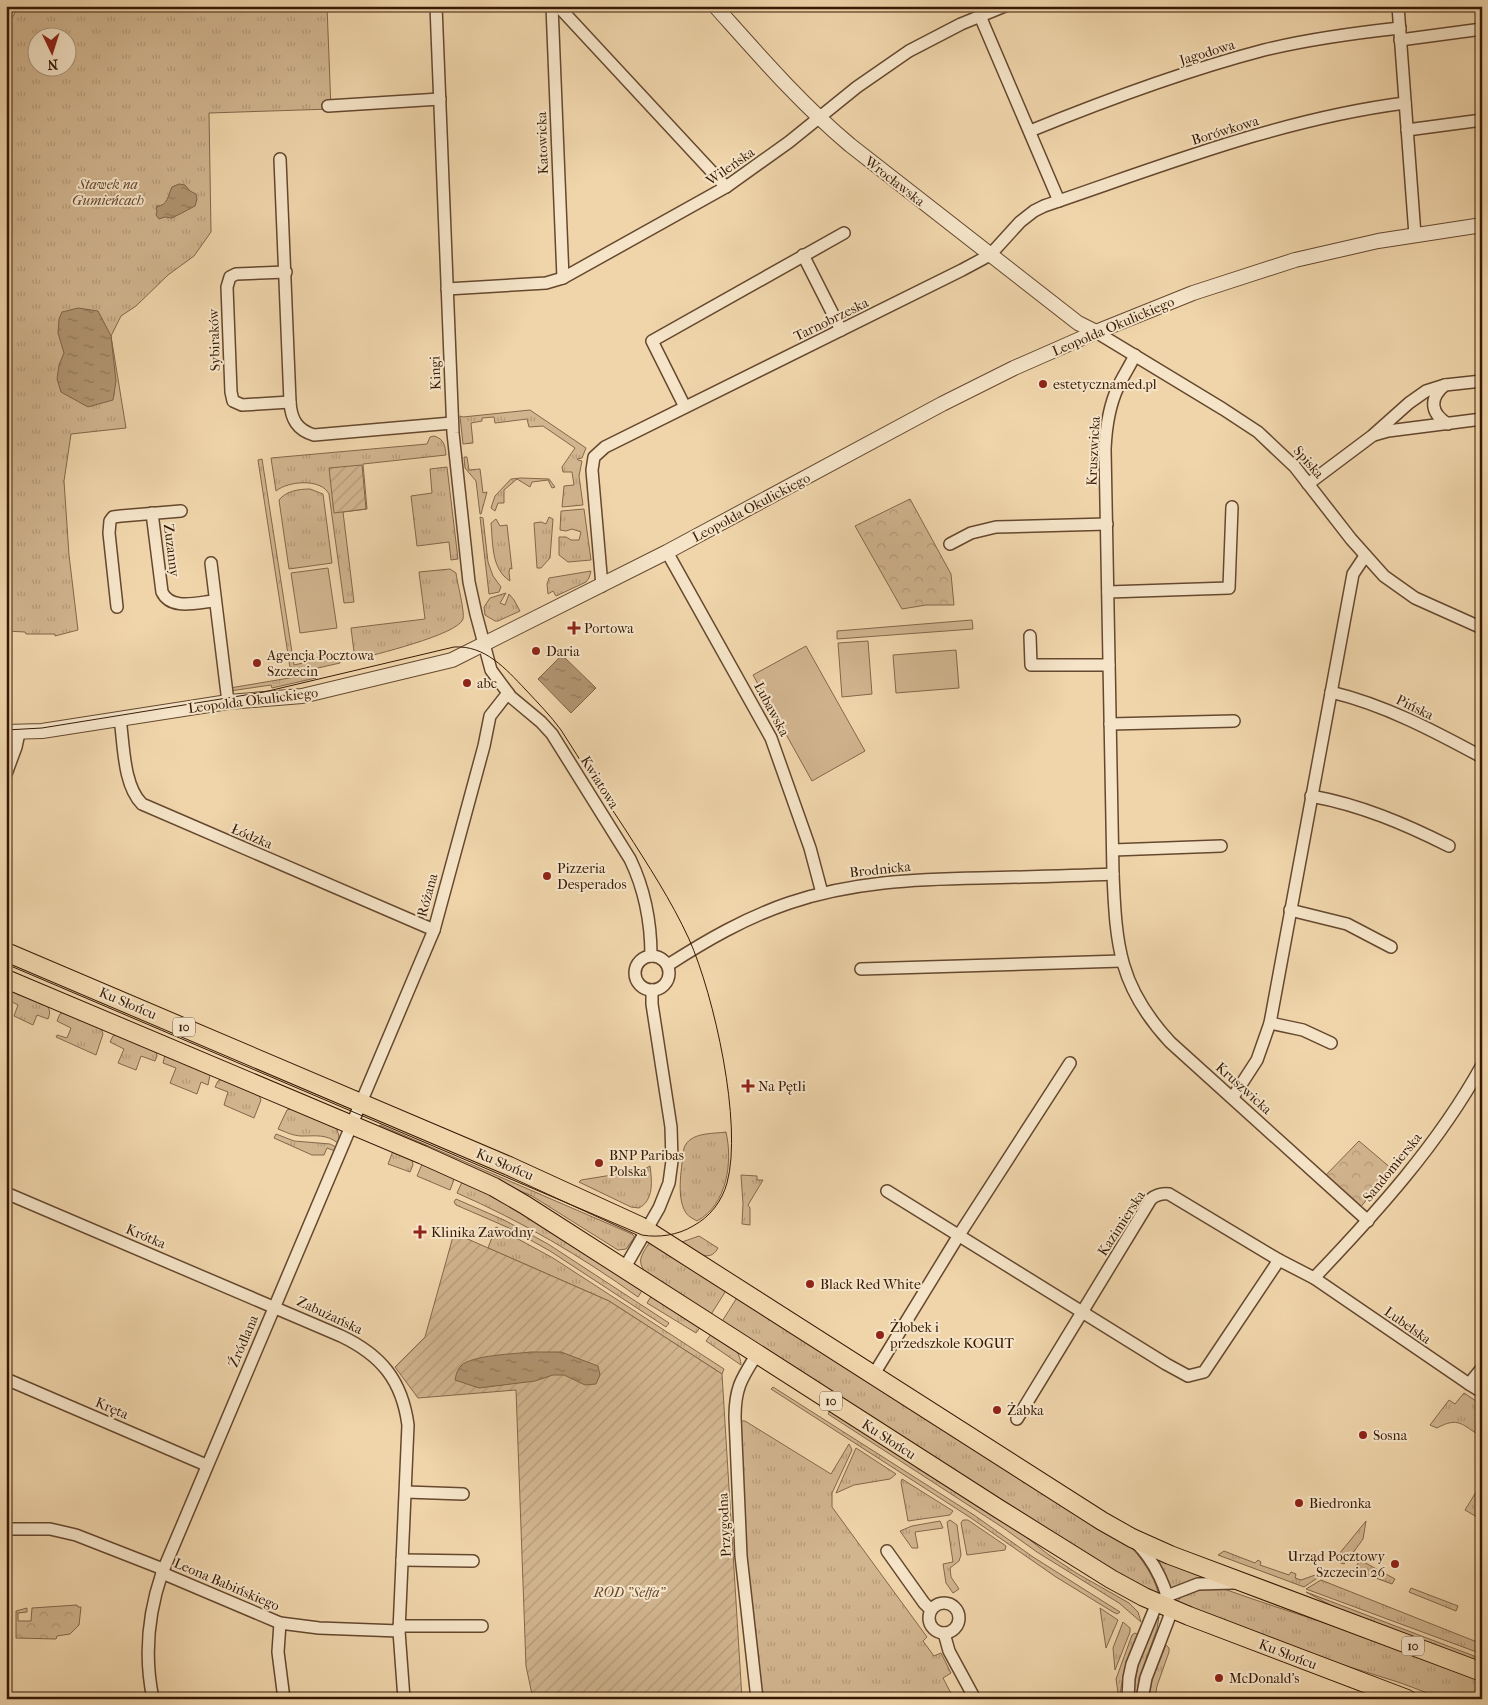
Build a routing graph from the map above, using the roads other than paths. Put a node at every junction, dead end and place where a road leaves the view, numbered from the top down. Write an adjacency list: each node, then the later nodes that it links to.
1 (436, 6): 10 (street, Kingi)
2 (552, 6): 26 (street, Katowicka)
3 (558, 6): 18 (street)
4 (714, 6): 13 (street, Wrocławska)
5 (1004, 6): 7 (street, Wileńska)
6 (1398, 6): 9 (street)
7 (980, 16): 13 (street, Wileńska); 16 (street)
8 (1482, 29): 9 (street, Jagodowa)
9 (1400, 34): 11 (street); 16 (street, Jagodowa)
10 (440, 99): 12 (street); 27 (street, Kingi)
11 (1405, 103): 15 (street); 19 (street, Borówkowa)
12 (328, 106)
13 (818, 117): 18 (street, Wileńska); 23 (street, Wrocławska)
14 (1482, 120): 15 (street)
15 (1407, 130): 22 (street)
16 (1030, 131): 19 (street)
17 (280, 159): 25 (street)
18 (726, 188): 26 (street, Wileńska)
19 (1059, 201): 23 (street, Borówkowa)
20 (1482, 226): 22 (street, Leopolda Okulickiego)
21 (844, 233): 24 (street)
22 (1415, 235): 29 (street, Leopolda Okulickiego)
23 (990, 255): 28 (street, Tarnobrzeska); 29 (street, Wrocławska)
24 (803, 256): 28 (street); 34 (street)
25 (286, 272): 33 (street); 33 (street, Sybiraków)
26 (563, 278): 27 (street, Wileńska)
27 (448, 289): 36 (street, Kingi)
28 (842, 330): 34 (street, Tarnobrzeska)
29 (1096, 332): 30 (street, Spiska); 45 (street, Leopolda Okulickiego)
30 (1135, 355): 39 (street, Spiska); 43 (street, Kruszwicka)
31 (1482, 381): 32 (street)
32 (1445, 386): 37 (street); 38 (street)
33 (290, 402): 36 (street)
34 (685, 407): 48 (street, Tarnobrzeska)
35 (1482, 419): 37 (street)
36 (452, 423): 54 (street, Kingi)
37 (1448, 424): 38 (street)
38 (1372, 436): 39 (street)
39 (1308, 484): 46 (street, Spiska)
40 (1232, 507): 49 (street)
41 (181, 511): 42 (street, Zuzanny)
42 (152, 513): 50 (street, Zuzanny); 51 (street, Zuzanny)
43 (1107, 524): 44 (street); 49 (street, Kruszwicka)
44 (950, 544)
45 (667, 552): 48 (street, Leopolda Okulickiego); 70 (street, Lubawska)
46 (1365, 556): 52 (street, Spiska); 56 (street)
47 (210, 563): 50 (street)
48 (602, 586): 54 (street, Leopolda Okulickiego)
49 (1108, 592): 55 (street, Kruszwicka)
50 (215, 601): 58 (street)
51 (117, 607)
52 (1481, 626)
53 (1030, 636): 55 (street)
54 (484, 644): 57 (street, Kwiatowa); 58 (street, Leopolda Okulickiego)
55 (1109, 664): 61 (street, Kruszwicka)
56 (1331, 692): 63 (street, Pińska); 65 (street)
57 (508, 693): 72 (street, Różana); 75 (street, Kwiatowa)
58 (228, 702): 59 (street, Leopolda Okulickiego)
59 (120, 719): 62 (street, Leopolda Okulickiego); 72 (street, Łódzka)
60 (1234, 721): 61 (street)
61 (1110, 724): 68 (street, Kruszwicka)
62 (13, 733): 64 (street)
63 (1482, 758)
64 (6, 774)
65 (1311, 796): 67 (street); 71 (street)
66 (1221, 846): 68 (street)
67 (1449, 846)
68 (1113, 850): 69 (street, Kruszwicka)
69 (1113, 874): 70 (street, Brodnicka); 76 (street, Kruszwicka)
70 (822, 893): 77 (street, Brodnicka)
71 (1290, 910): 73 (street); 81 (street)
72 (434, 930): 86 (street, Różana)
73 (1391, 947)
74 (6, 952): 86 (main road, Ku Słońcu / 10)
75 (651, 956): 77 (street); 80 (street)
76 (1122, 961): 78 (street); 85 (street, Kruszwicka)
77 (668, 965): 80 (street)
78 (861, 969)
79 (6, 979): 87 (main road, Ku Słońcu / 10)
80 (652, 990): 91 (street)
81 (1270, 1023): 82 (street); 85 (street)
82 (1331, 1043)
83 (1070, 1063): 92 (street)
84 (1482, 1065): 90 (street, Sandomierska)
85 (1233, 1098): 90 (street, Kruszwicka)
86 (361, 1102): 87 (street); 91 (main road, Ku Słońcu / 10)
87 (352, 1125): 94 (main road, Ku Słońcu / 10); 96 (street, Źródlana)
88 (888, 1191): 92 (street)
89 (6, 1193): 96 (street, Krótka)
90 (1368, 1221): 95 (street, Sandomierska)
91 (647, 1230): 94 (street); 100 (main road, Ku Słońcu / 10)
92 (959, 1235): 97 (street); 100 (street)
93 (1279, 1260): 95 (street, Kazimierska); 97 (street); 97 (street, Kazimierska)
94 (624, 1269): 98 (main road, Ku Słońcu / 10)
95 (1314, 1278): 102 (street, Lubelska)
96 (274, 1306): 105 (street, Źródlana); 106 (street, Zabużańska)
97 (1083, 1311): 104 (street, Kazimierska)
98 (756, 1354): 115 (main road, Ku Słońcu / 10); 125 (street, Przygodna)
99 (1482, 1368): 102 (street)
100 (874, 1374): 109 (main road, Ku Słońcu / 10)
101 (6, 1379): 105 (street, Kręta)
102 (1469, 1384): 103 (street, Lubelska)
103 (1482, 1392)
104 (1017, 1419)
105 (206, 1465): 113 (street, Źródlana)
106 (406, 1492): 107 (street); 111 (street, Zabużańska)
107 (464, 1494)
108 (6, 1529): 113 (street, Leona Babińskiego)
109 (1124, 1534): 114 (main road, Ku Słońcu / 10); 115 (street, Ku Słońcu)
110 (887, 1552): 116 (street)
111 (402, 1560): 112 (street); 119 (street, Zabużańska)
112 (473, 1561)
113 (162, 1571): 117 (street, Leona Babińskiego); 122 (street, Źródlana)
114 (1251, 1586): 115 (street, Ku Słońcu); 121 (main road, Ku Słońcu / 10)
115 (1164, 1602): 127 (street); 128 (street); 129 (main road, Ku Słońcu / 10)
116 (932, 1610): 120 (street); 120 (street)
117 (280, 1623): 119 (street, Leona Babińskiego); 123 (street, Leona Babińskiego)
118 (482, 1626): 119 (street)
119 (399, 1629): 124 (street, Zabużańska)
120 (944, 1633): 126 (street)
121 (1482, 1672)
122 (153, 1699)
123 (284, 1699)
124 (404, 1699)
125 (757, 1699)
126 (974, 1699)
127 (1128, 1699)
128 (1142, 1699)
129 (1407, 1699)

